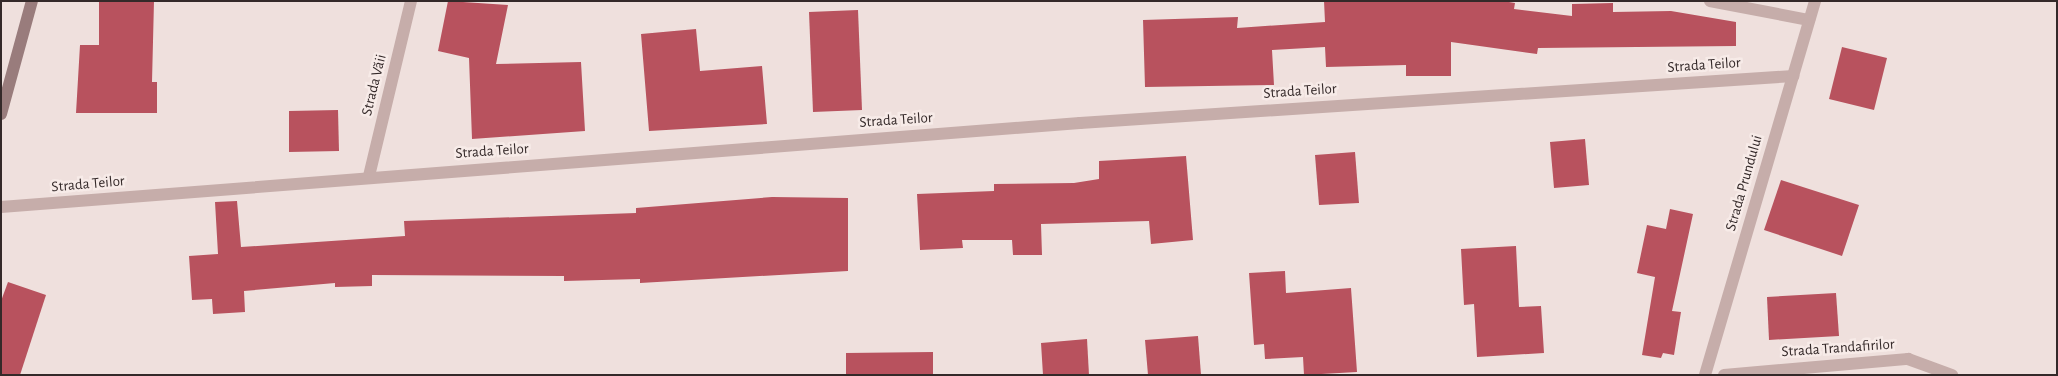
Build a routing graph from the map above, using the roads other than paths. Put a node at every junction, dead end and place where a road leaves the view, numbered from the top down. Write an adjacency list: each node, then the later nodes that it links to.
1 (32, 1): 7 (main road)
2 (411, 1): 8 (street, Strada Văii)
3 (1710, 1): 5 (street)
4 (1815, 1): 5 (street, Strada Prundului)
5 (1810, 20): 6 (street, Strada Prundului)
6 (1793, 76): 8 (street, Strada Teilor); 10 (street, Strada Prundului)
7 (1, 114)
8 (369, 176): 9 (street, Strada Teilor)
9 (1, 207)
10 (1705, 375)
11 (1724, 375): 12 (street, Strada Trandafirilor)
12 (1952, 375)

